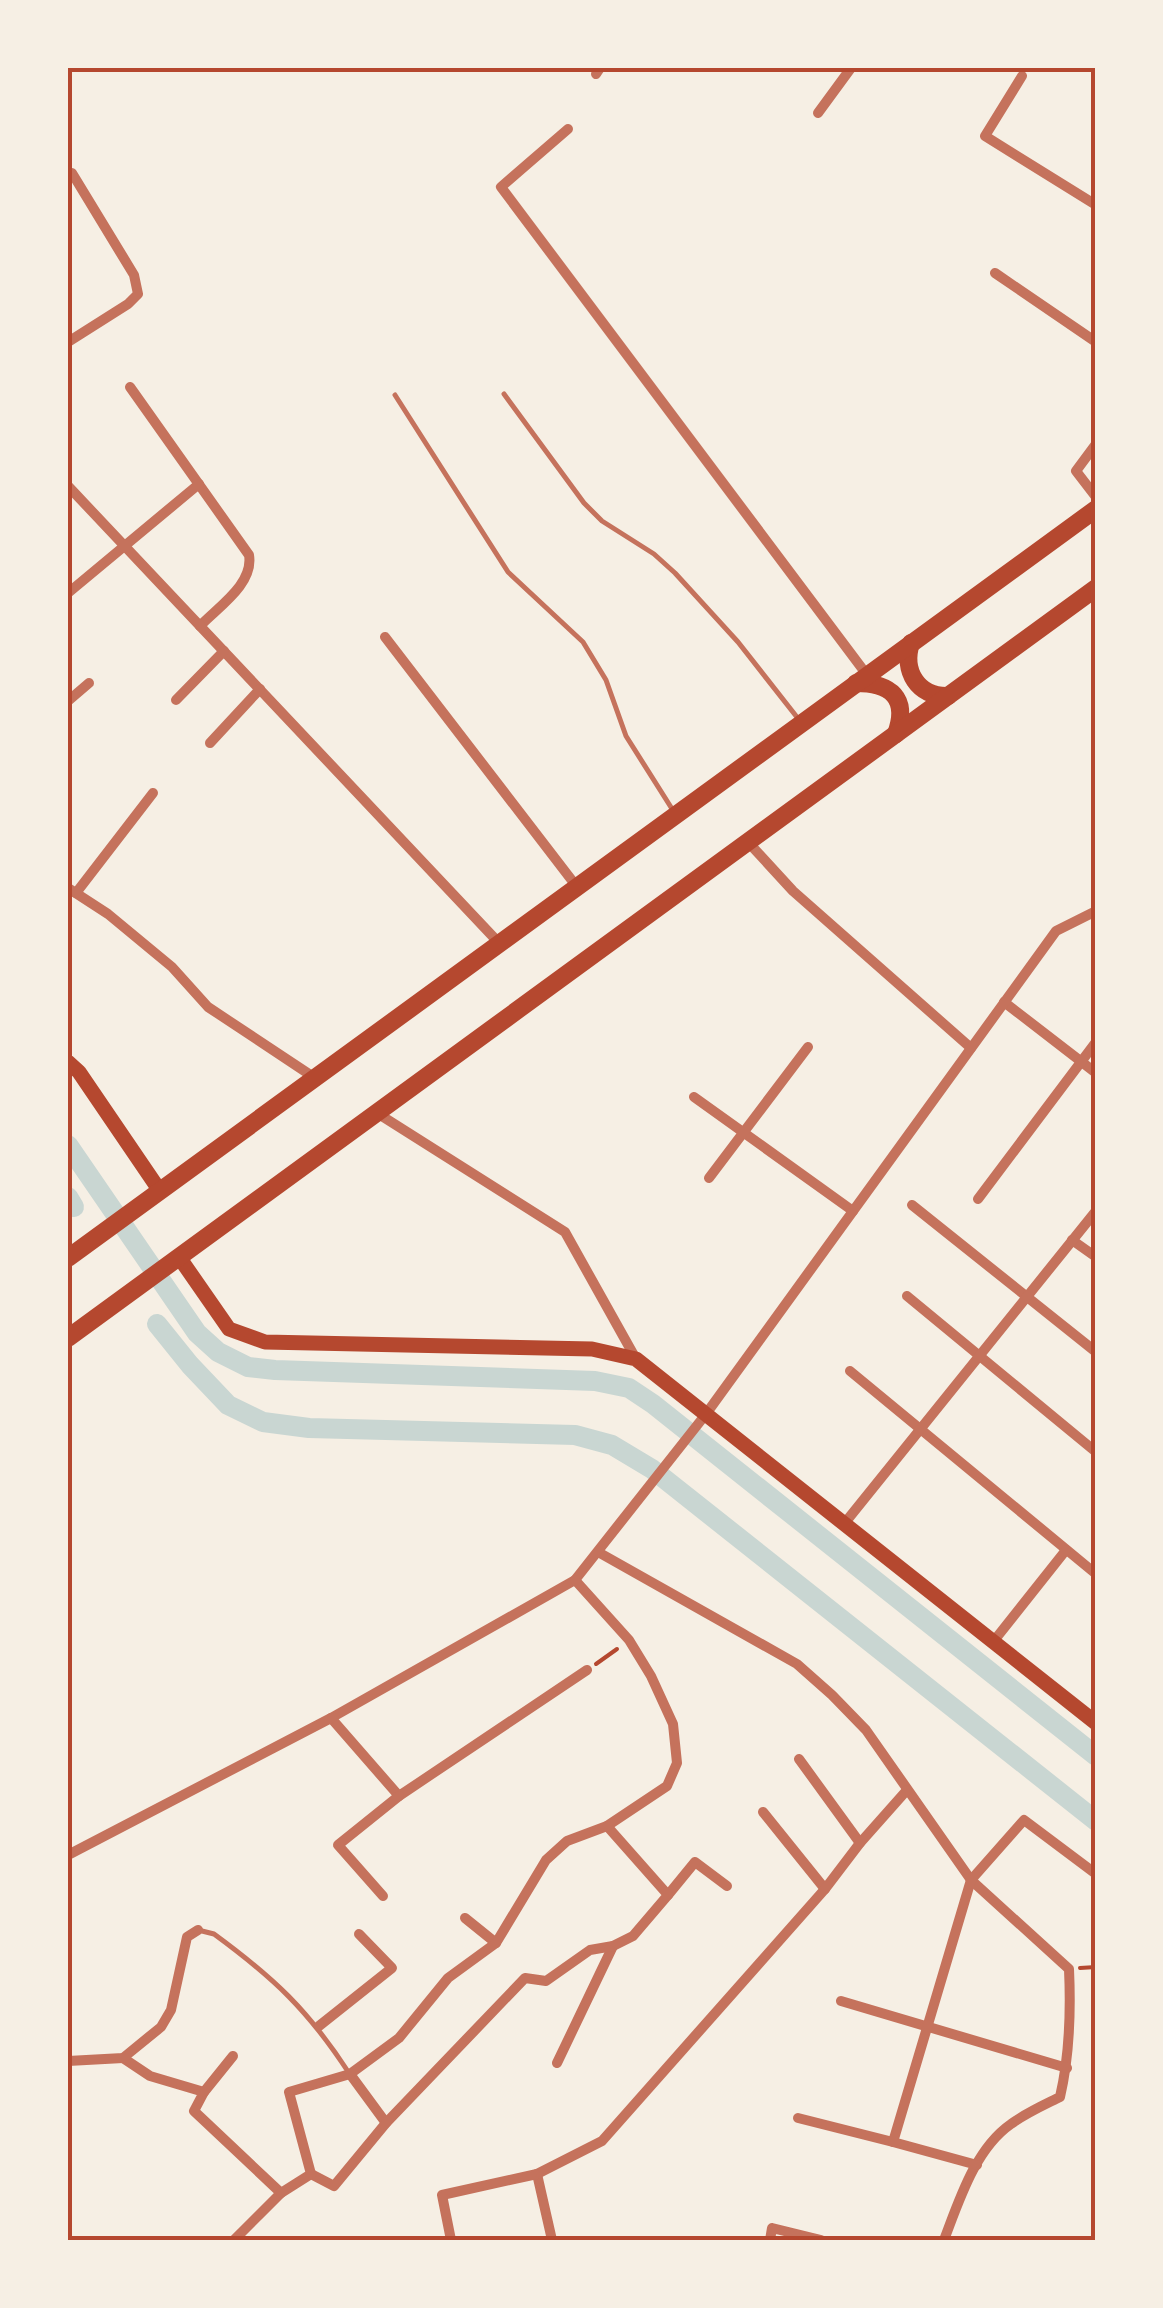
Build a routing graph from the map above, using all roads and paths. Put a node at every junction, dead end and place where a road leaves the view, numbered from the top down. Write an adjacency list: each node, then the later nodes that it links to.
1 (851, 68): 3 (street)
2 (1022, 76): 6 (street)
3 (818, 113)
4 (568, 129): 25 (street)
5 (72, 173): 8 (street)
6 (1096, 205)
7 (995, 273): 9 (street)
8 (68, 339)
9 (1096, 342)
10 (130, 387): 14 (street)
11 (504, 394): 31 (lane)
12 (394, 395): 35 (lane)
13 (1096, 444): 16 (street)
14 (199, 484): 18 (street); 21 (street)
15 (69, 490): 18 (street)
16 (1096, 497)
17 (1096, 509): 23 (highway)
18 (126, 547): 20 (street); 21 (street)
19 (1096, 588): 28 (highway)
20 (68, 594)
21 (200, 626): 24 (street)
22 (386, 637): 37 (street)
23 (911, 644): 25 (highway); 28 (highway)
24 (224, 651): 27 (street); 29 (street)
25 (862, 679): 31 (highway); 32 (highway)
26 (89, 683): 30 (street)
27 (260, 689): 33 (street); 40 (street)
28 (948, 696): 32 (highway)
29 (176, 700)
30 (68, 701)
31 (802, 723): 35 (highway)
32 (896, 734): 36 (highway)
33 (210, 743)
34 (153, 793): 38 (street)
35 (676, 815): 37 (highway)
36 (748, 842): 44 (street); 50 (highway)
37 (577, 887): 40 (highway)
38 (72, 890): 48 (street)
39 (1096, 911): 41 (street)
40 (499, 943): 48 (highway)
41 (1004, 1002): 44 (street); 46 (street)
42 (1096, 1042): 46 (street)
43 (808, 1047): 51 (street)
44 (971, 1048): 56 (street)
45 (68, 1062): 53 (main road)
46 (1081, 1062): 47 (street); 54 (street)
47 (1096, 1073)
48 (314, 1078): 53 (highway)
49 (694, 1097): 51 (street)
50 (377, 1113): 59 (highway); 67 (street)
51 (745, 1131): 52 (street); 56 (street)
52 (709, 1178)
53 (160, 1191): 60 (highway)
54 (978, 1198)
55 (912, 1204): 63 (street)
56 (852, 1211): 69 (street)
57 (1096, 1211): 58 (street)
58 (1072, 1240): 61 (street); 63 (street)
59 (179, 1257): 64 (highway); 67 (main road)
60 (68, 1258)
61 (1096, 1258)
62 (907, 1296): 66 (street)
63 (1027, 1297): 65 (street); 66 (street)
64 (68, 1338)
65 (1096, 1352)
66 (979, 1356): 70 (street); 71 (street)
67 (636, 1358): 69 (main road)
68 (850, 1371): 70 (street)
69 (702, 1419): 72 (main road); 74 (street)
70 (920, 1429): 72 (street); 73 (street)
71 (1096, 1452)
72 (844, 1524): 78 (main road)
73 (1066, 1550): 75 (street); 78 (street)
74 (598, 1552): 76 (street); 83 (street)
75 (1096, 1574)
76 (575, 1580): 77 (street); 80 (street)
77 (629, 1640): 79 (path); 86 (street)
78 (993, 1642): 81 (main road)
79 (587, 1670): 84 (street)
80 (331, 1718): 84 (street); 88 (street)
81 (1096, 1723)
82 (798, 1759): 87 (street)
83 (907, 1790): 87 (street); 90 (street)
84 (399, 1796): 94 (street)
85 (763, 1812): 92 (street)
86 (607, 1826): 93 (street); 98 (street)
87 (860, 1843): 92 (street)
88 (68, 1855)
89 (1096, 1874): 90 (street)
90 (970, 1880): 102 (street); 107 (street)
91 (726, 1886): 93 (street)
92 (825, 1890): 115 (street)
93 (668, 1895): 99 (street)
94 (383, 1896)
95 (465, 1918): 98 (street)
96 (198, 1930): 101 (lane); 104 (street)
97 (359, 1934): 101 (street)
98 (496, 1943): 108 (street)
99 (613, 1946): 106 (street); 111 (street)
100 (841, 2001): 102 (street)
101 (319, 2026): 108 (lane)
102 (927, 2027): 107 (street); 112 (street)
103 (234, 2056): 109 (street)
104 (123, 2058): 105 (street); 109 (street)
105 (68, 2060)
106 (558, 2064)
107 (1067, 2068): 113 (street)
108 (350, 2074): 111 (street); 114 (street)
109 (204, 2092): 116 (street)
110 (798, 2118): 112 (street)
111 (386, 2123): 114 (street)
112 (893, 2142): 113 (street)
113 (977, 2165): 122 (street)
114 (311, 2174): 116 (street)
115 (537, 2174): 118 (street); 119 (street)
116 (281, 2194): 117 (street)
117 (234, 2240)
118 (452, 2240)
119 (552, 2240)
120 (770, 2240): 121 (street)
121 (821, 2240)
122 (944, 2240)

